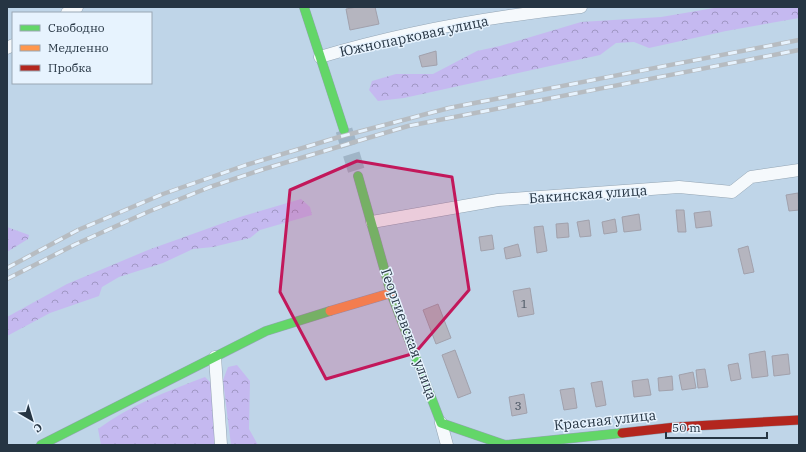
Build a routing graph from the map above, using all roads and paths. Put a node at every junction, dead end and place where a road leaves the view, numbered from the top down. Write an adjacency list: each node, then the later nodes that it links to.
1 (304, 7): 3 (street)
2 (580, 7): 3 (street, Южнопарковая улица)
3 (320, 56): 4 (street)
4 (344, 130)
5 (799, 170): 7 (street, Бакинская улица)
6 (358, 176): 7 (street, Георгиевская улица)
7 (372, 222): 8 (street, Георгиевская улица)
8 (391, 293): 9 (street); 11 (street, Георгиевская улица)
9 (215, 357): 13 (street); 14 (street)
10 (799, 420): 12 (street, Красная улица)
11 (441, 423): 12 (street, Красная улица); 15 (street, Георгиевская улица)
12 (494, 444)
13 (41, 445)
14 (221, 445)
15 (447, 445)

